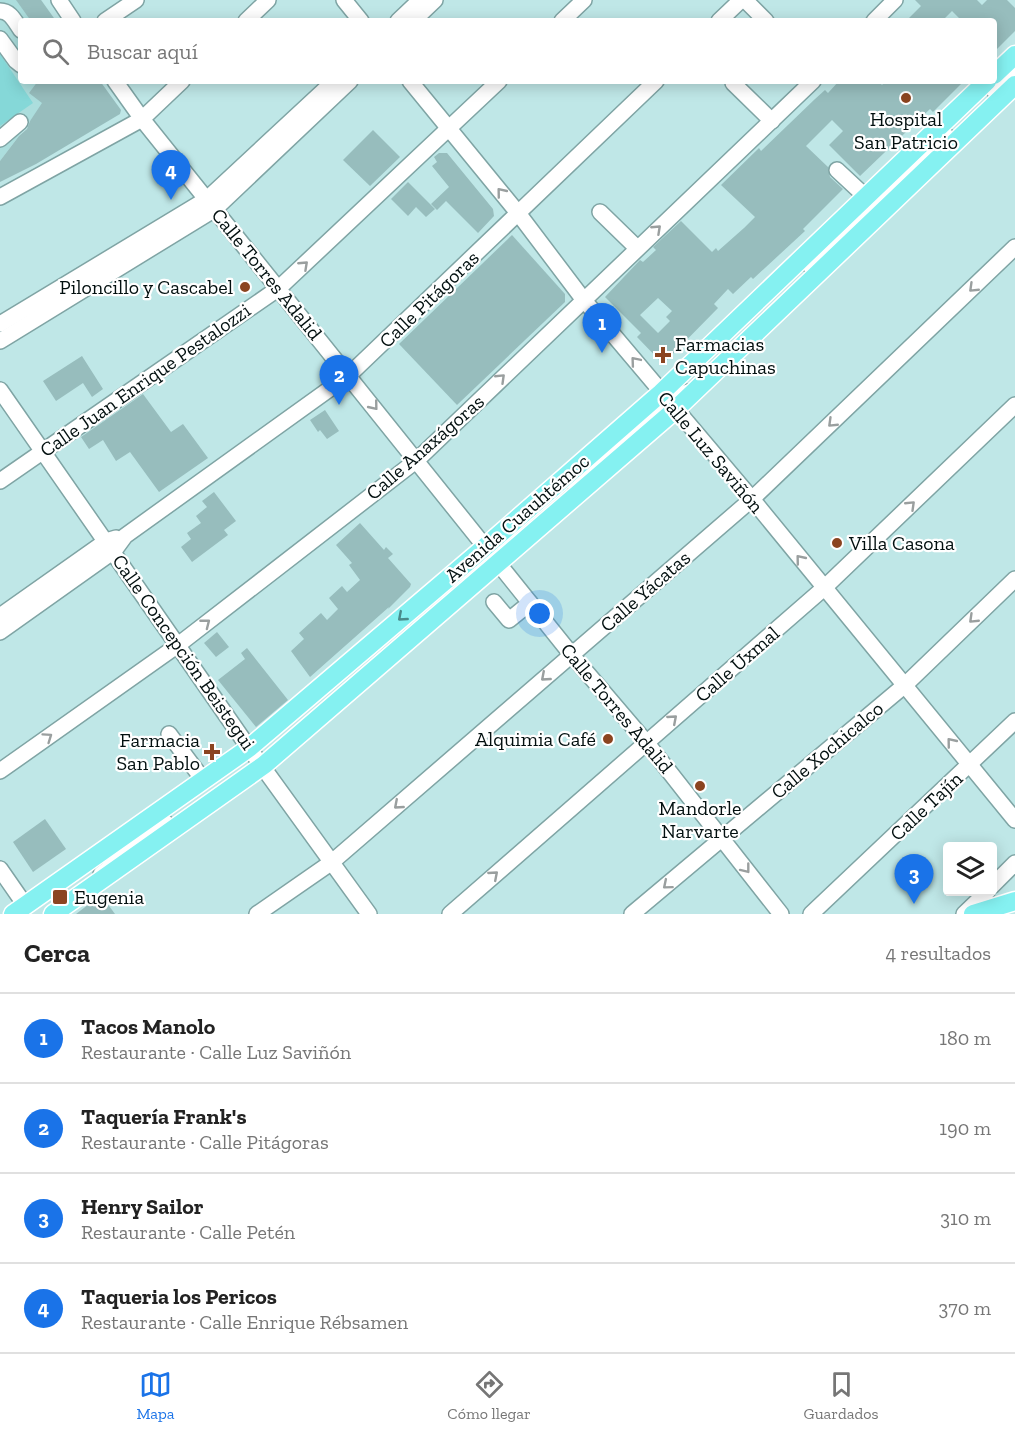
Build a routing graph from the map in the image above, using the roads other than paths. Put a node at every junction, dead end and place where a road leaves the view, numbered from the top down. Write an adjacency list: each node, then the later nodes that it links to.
1 (136, 0): 12 (street)
2 (268, 0): 13 (street)
3 (344, 0): 14 (street)
4 (420, 0): 15 (street)
5 (435, 0): 16 (street)
6 (584, 0): 17 (street)
7 (743, 0): 18 (street); 19 (street)
8 (895, 0): 20 (street)
9 (61, 1): 11 (street)
10 (0, 10): 21 (street)
11 (71, 18)
12 (109, 18)
13 (249, 18)
14 (359, 18)
15 (401, 18)
16 (416, 18)
17 (565, 18)
18 (722, 18)
19 (763, 18)
20 (877, 18)
21 (18, 26)
22 (0, 39): 24 (street)
23 (1015, 55): 25 (main road)
24 (18, 61)
25 (997, 72)
26 (1015, 73): 58 (street)
27 (117, 84): 38 (street, Calle Torres Adalid)
28 (179, 84): 38 (street)
29 (331, 84): 46 (street)
30 (347, 84): 46 (street)
31 (412, 84): 41 (street, Calle Luz Saviñón)
32 (496, 84): 41 (street, Calle Juan Enrique Pestalozzi)
33 (653, 84): 48 (street, Calle Pitágoras)
34 (734, 84): 39 (street)
35 (810, 84): 39 (street, Calle Anaxágoras)
36 (984, 84): 45 (main road, Avenida Cuauhtémoc)
37 (1015, 85): 58 (main road, Avenida Cuauhtémoc)
38 (142, 119): 44 (street); 46 (street, Calle Torres Adalid)
39 (772, 121): 50 (street, Calle Anaxágoras, one-way to 39)
40 (20, 122): 42 (street)
41 (449, 129): 48 (street, Calle Luz Saviñón, one-way to 41); 51 (street, Calle Juan Enrique Pestalozzi, one-way to 41)
42 (0, 139)
43 (837, 170): 45 (street)
44 (0, 197)
45 (866, 197): 58 (main road, Avenida Cuauhtémoc)
46 (211, 204): 51 (street, Calle Torres Adalid); 53 (street)
47 (600, 212): 50 (street)
48 (518, 213): 52 (street, Calle Luz Saviñón); 56 (street, Calle Pitágoras)
49 (1015, 247): 63 (street, Calle Yácatas, one-way to 63)
50 (637, 248): 52 (street, Calle Anaxágoras)
51 (279, 288): 56 (street, Calle Torres Adalid); 60 (street, Calle Juan Enrique Pestalozzi)
52 (584, 299): 58 (street, Calle Luz Saviñón, one-way to 52); 61 (street, Calle Anaxágoras, one-way to 52)
53 (22, 320): 54 (street); 55 (street)
54 (0, 324)
55 (0, 341)
56 (349, 375): 61 (street, Calle Torres Adalid, one-way to 61); 64 (street, Calle Pitágoras)
57 (0, 390): 60 (street, Calle Concepción Beistegui)
58 (669, 402): 63 (street, Calle Luz Saviñón); 65 (main road, Avenida Cuauhtémoc)
59 (1015, 405): 67 (street, Calle Uxmal, one-way to 59)
60 (43, 451): 62 (street, Calle Juan Enrique Pestalozzi); 64 (street, Calle Concepción Beistegui)
61 (417, 460): 65 (street, Calle Torres Adalid); 72 (street, Calle Anaxágoras, one-way to 61)
62 (0, 481)
63 (752, 499): 67 (street, Calle Luz Saviñón, one-way to 63); 73 (street, Calle Yácatas)
64 (110, 546): 70 (street, Calle Pitágoras); 71 (street, Calle Pitágoras); 72 (street, Calle Concepción Beistegui)
65 (492, 555): 69 (street, Calle Torres Adalid); 78 (main road, Avenida Cuauhtémoc)
66 (1015, 579): 74 (street, Calle Xochicalco, one-way to 74)
67 (824, 588): 74 (street, Calle Luz Saviñón); 77 (street, Calle Uxmal, one-way to 67)
68 (494, 602): 69 (street)
69 (530, 603): 73 (street, Calle Torres Adalid)
70 (0, 616)
71 (0, 632)
72 (178, 645): 78 (street, Calle Concepción Beistegui); 80 (street, Calle Anaxágoras, one-way to 72)
73 (571, 654): 77 (street, Calle Torres Adalid); 85 (street, Calle Yácatas, one-way to 85)
74 (905, 685): 79 (street, Calle Luz Saviñón, one-way to 74); 83 (street, Calle Xochicalco)
75 (1015, 721): 79 (street, Calle Tajín)
76 (169, 734): 81 (street)
77 (646, 742): 83 (street, Calle Torres Adalid); 96 (street, Calle Uxmal, one-way to 77)
78 (257, 757): 81 (main road, Avenida Cuauhtémoc); 84 (street); 85 (street, Calle Concepción Beistegui); 93 (main road, Avenida Cuauhtémoc)
79 (970, 765): 82 (street, Calle Luz Saviñón); 99 (street, Calle Tajín)
80 (0, 771)
81 (204, 781): 91 (main road, Avenida Cuauhtémoc)
82 (1015, 820)
83 (723, 838): 97 (street, Calle Xochicalco, one-way to 97); 98 (street, Calle Torres Adalid, one-way to 98)
84 (115, 859): 91 (street); 92 (street)
85 (332, 862): 94 (street, Calle Yácatas); 95 (street, Calle Concepción Beistegui)
86 (1015, 864): 88 (street)
87 (0, 869): 91 (street)
88 (997, 882)
89 (982, 896): 100 (street)
90 (1015, 901): 101 (main road)
91 (21, 911)
92 (44, 914)
93 (53, 914)
94 (257, 914)
95 (369, 914)
96 (450, 914)
97 (632, 914)
98 (781, 914)
99 (811, 914)
100 (964, 914)
101 (973, 914)

